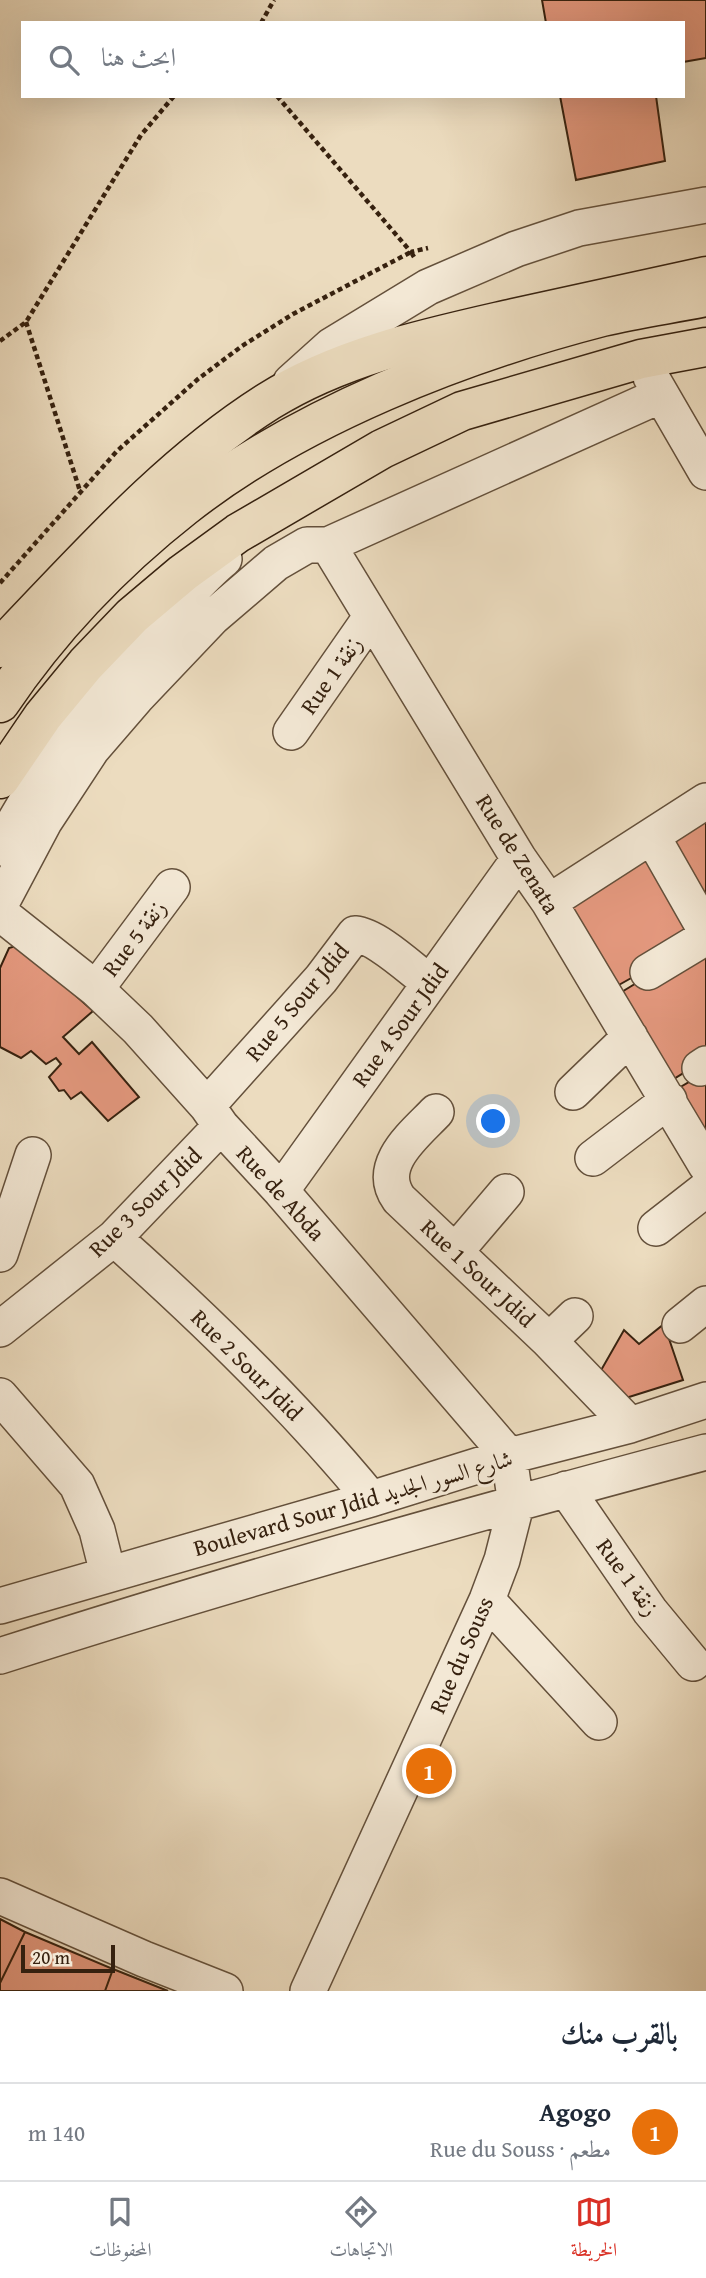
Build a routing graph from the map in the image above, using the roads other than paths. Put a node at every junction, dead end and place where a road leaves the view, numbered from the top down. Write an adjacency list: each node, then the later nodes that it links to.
1 (706, 205): 7 (street)
2 (706, 276): 7 (main road)
3 (706, 297): 13 (main road)
4 (706, 346): 5 (main road)
5 (641, 359): 6 (street); 9 (main road)
6 (661, 395): 8 (street); 10 (street)
7 (271, 400): 11 (main road)
8 (706, 472)
9 (295, 499): 17 (main road); 20 (street)
10 (328, 545): 12 (street, Rue de Zenata); 24 (street)
11 (76, 570): 13 (main road); 14 (main road)
12 (371, 617): 16 (street, Rue 1 زنقة); 21 (street, Rue de Zenata)
13 (57, 630): 15 (main road)
14 (0, 648)
15 (0, 703)
16 (291, 732)
17 (0, 779)
18 (706, 801): 19 (street)
19 (652, 836): 23 (street); 26 (street)
20 (0, 848)
21 (519, 859): 23 (street, Rue de Zenata); 29 (street, Rue 4 Sour Jdid)
22 (172, 887): 30 (street, Rue 5 زنقة)
23 (549, 902): 31 (street, Rue de Zenata)
24 (0, 905)
25 (0, 913): 30 (street, Rue de Abda)
26 (706, 931)
27 (706, 937): 28 (street)
28 (648, 972)
29 (430, 983): 35 (street, Rue 5 Sour Jdid); 40 (street, Rue 4 Sour Jdid)
30 (96, 989): 35 (street, Rue de Abda)
31 (630, 1037): 32 (street); 33 (street, Rue de Zenata)
32 (573, 1091)
33 (669, 1100): 37 (street); 38 (street, Rue de Zenata)
34 (436, 1112): 44 (street, Rue 1 Sour Jdid)
35 (214, 1116): 40 (street, Rue de Abda); 43 (street, Rue 3 Sour Jdid)
36 (33, 1155): 45 (street)
37 (593, 1158)
38 (706, 1165)
39 (706, 1189): 42 (street)
40 (281, 1191): 53 (street, Rue de Abda)
41 (506, 1192): 44 (street)
42 (656, 1228)
43 (114, 1238): 47 (street, Rue 3 Sour Jdid); 55 (street, Rue 2 Sour Jdid)
44 (455, 1252): 48 (street, Rue 1 Sour Jdid)
45 (0, 1254)
46 (575, 1316): 48 (street)
47 (0, 1329)
48 (550, 1341): 51 (street, Rue 1 Sour Jdid)
49 (0, 1396): 57 (street)
50 (706, 1400): 51 (street, Boulevard Sour Jdid شارع السور الجديد)
51 (630, 1425): 53 (street, Boulevard Sour Jdid شارع السور الجديد)
52 (706, 1452): 54 (street, Boulevard Sour Jdid شارع السور الجديد)
53 (509, 1456): 55 (street, Boulevard Sour Jdid شارع السور الجديد); 56 (street)
54 (566, 1489): 56 (street, Boulevard Sour Jdid شارع السور الجديد); 61 (street, Rue 1 زنقة)
55 (371, 1499): 57 (street, Boulevard Sour Jdid شارع السور الجديد)
56 (516, 1505): 58 (street, Rue du Souss); 60 (street, Boulevard Sour Jdid شارع السور الجديد)
57 (108, 1574): 59 (street, Boulevard Sour Jdid شارع السور الجديد)
58 (487, 1600): 62 (street); 65 (street, Rue du Souss)
59 (0, 1606)
60 (0, 1656)
61 (693, 1663)
62 (599, 1722)
63 (0, 1896): 64 (street)
64 (225, 1991)
65 (308, 1991)

